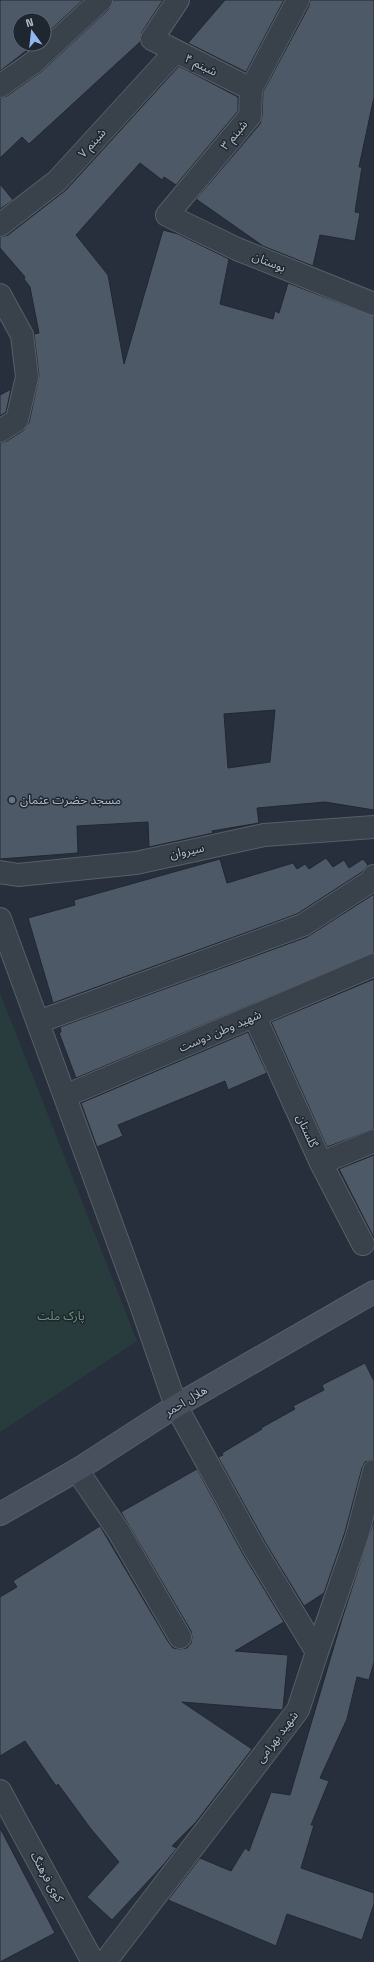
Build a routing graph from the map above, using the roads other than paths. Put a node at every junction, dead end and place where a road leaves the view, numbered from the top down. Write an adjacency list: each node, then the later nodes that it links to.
1 (101, 0): 5 (street)
2 (178, 0): 4 (street, شبنم ۴)
3 (298, 0): 6 (street, شبنم ۳)
4 (175, 52): 6 (street, شبنم ۴); 8 (street, شبنم ۷)
5 (0, 86)
6 (251, 89): 7 (street, شبنم ۳)
7 (167, 215): 10 (street, بوستان)
8 (0, 225)
9 (0, 295): 11 (street)
10 (374, 304)
11 (0, 431)
12 (374, 827): 13 (street, سیروان)
13 (0, 872)
14 (374, 876): 18 (street)
15 (0, 919): 18 (street)
16 (374, 965): 17 (street, شهید وطن دوست)
17 (255, 1017): 19 (street, شهید وطن دوست); 21 (street, گلستان)
18 (38, 1022): 19 (street)
19 (66, 1096): 24 (street)
20 (374, 1141): 21 (street)
21 (322, 1163): 22 (street, گلستان)
22 (363, 1244)
23 (374, 1292): 24 (main road, هلال احمر)
24 (176, 1406): 25 (main road, هلال احمر); 29 (street)
25 (77, 1470): 27 (main road, هلال احمر); 28 (street)
26 (374, 1471): 29 (street, شهید بهرامی)
27 (0, 1514)
28 (180, 1637)
29 (317, 1652): 32 (street, شهید بهرامی)
30 (2, 1799): 31 (street, کوی فرهنگ)
31 (93, 1962)
32 (105, 1962)

